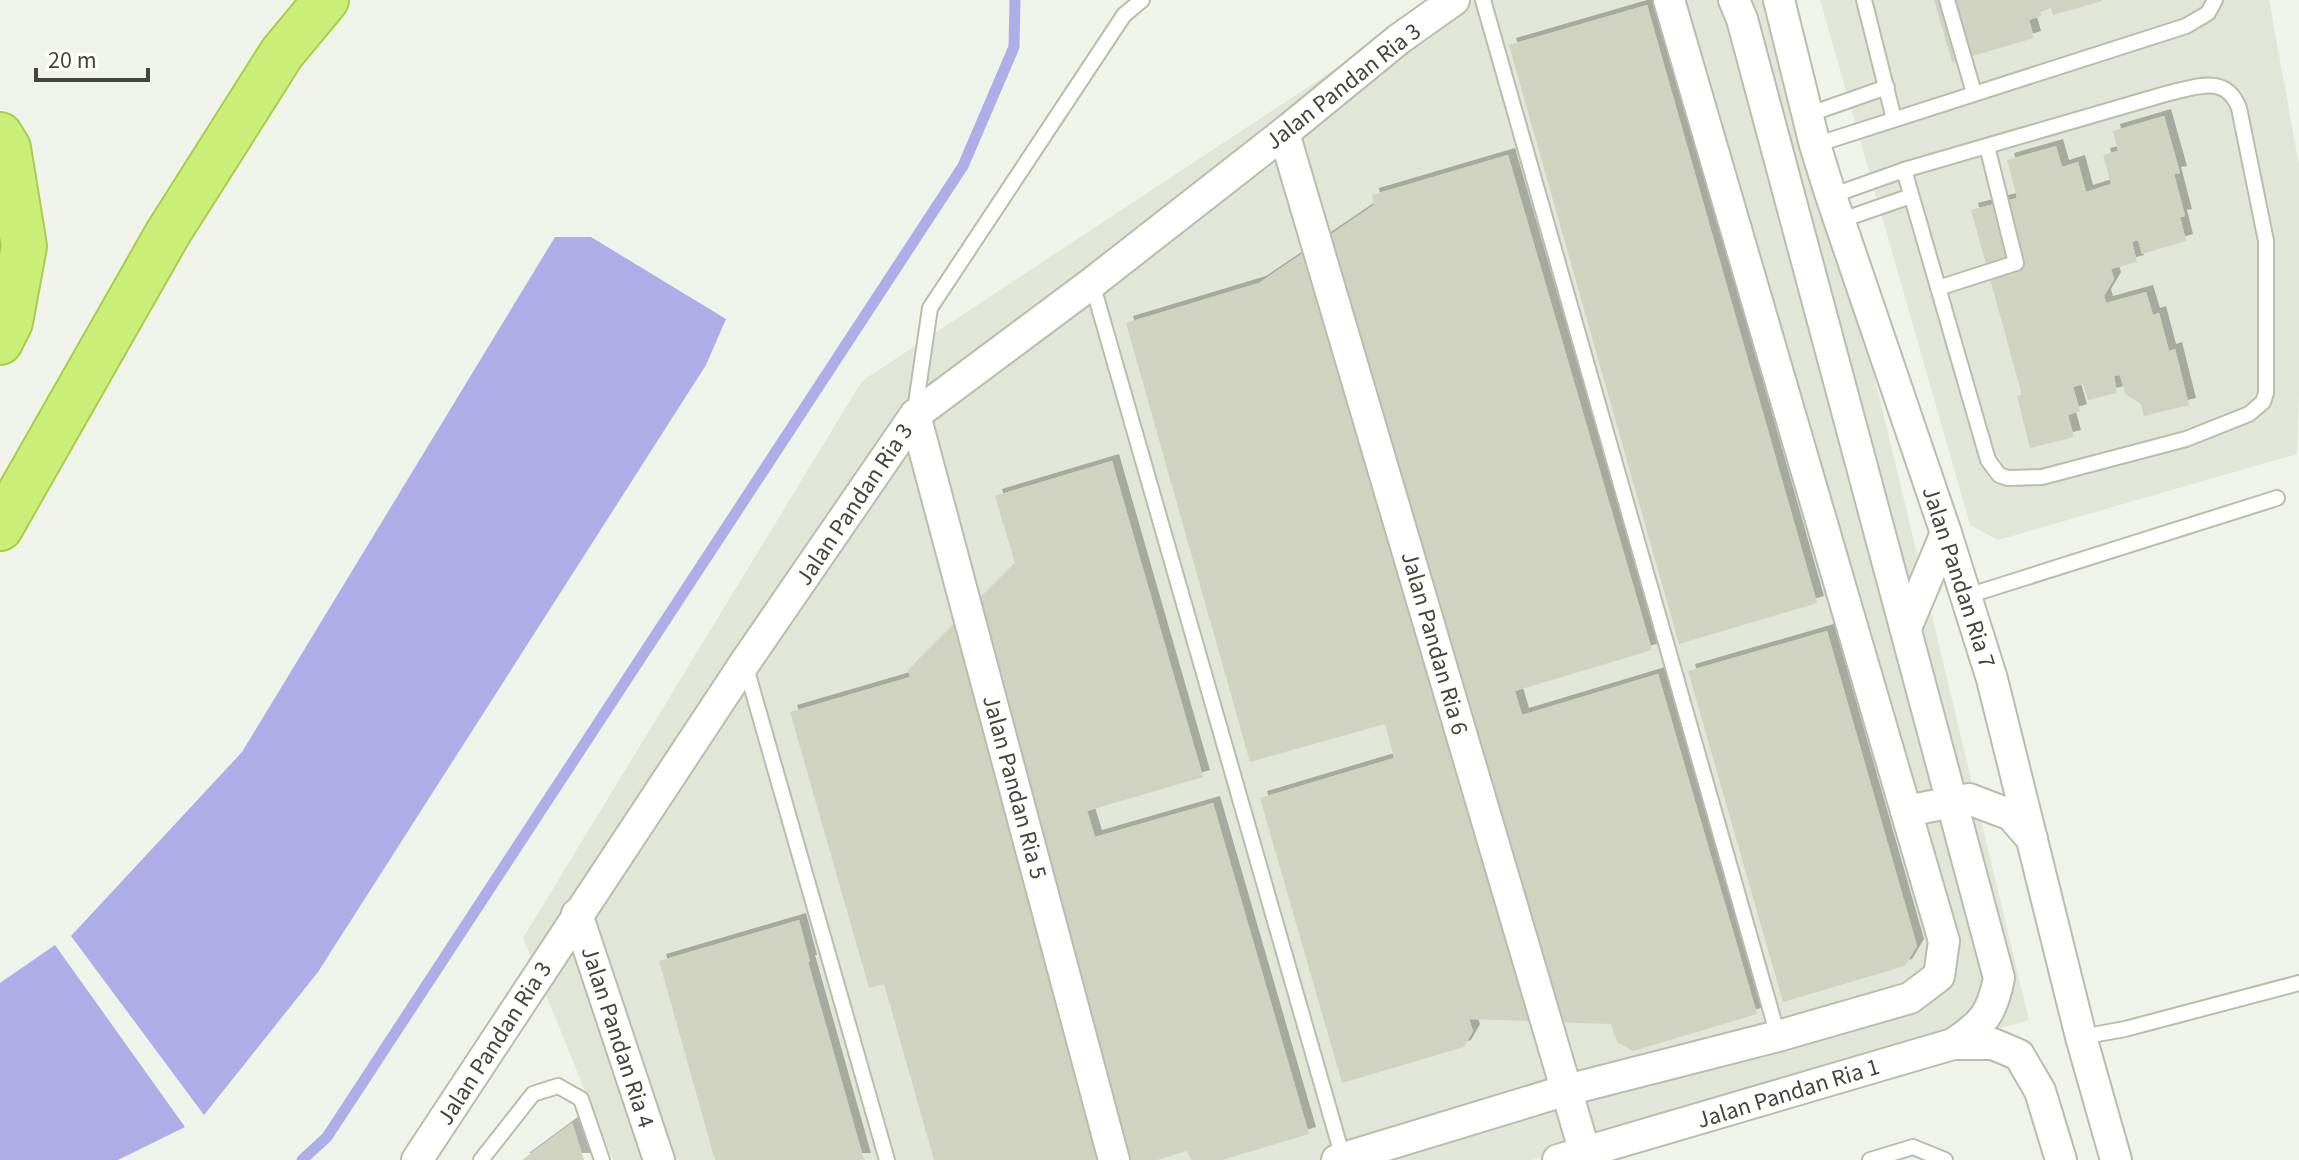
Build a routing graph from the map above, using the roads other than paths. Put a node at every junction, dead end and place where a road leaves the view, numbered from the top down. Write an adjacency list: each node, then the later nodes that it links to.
1 (326, 0): 27 (highway)
2 (1142, 0): 25 (lane)
3 (1454, 0): 15 (street, Jalan Pandan Ria 3)
4 (1483, 0): 37 (lane)
5 (1669, 0): 33 (street)
6 (1734, 0): 30 (street)
7 (1779, 0): 13 (street, Jalan Pandan Ria 7)
8 (1864, 0): 11 (lane)
9 (1947, 0): 12 (lane)
10 (2215, 0): 12 (lane)
11 (1887, 87): 13 (lane); 14 (lane)
12 (1974, 93): 14 (lane)
13 (1807, 115): 17 (street, Jalan Pandan Ria 7)
14 (1894, 119): 17 (lane)
15 (1284, 133): 22 (street, Jalan Pandan Ria 3); 40 (street, Jalan Pandan Ria 6)
16 (0, 135): 24 (highway)
17 (1815, 145): 21 (street, Jalan Pandan Ria 7)
18 (1987, 146): 19 (lane); 23 (lane); 23 (lane)
19 (1904, 170): 20 (lane); 21 (lane)
20 (1911, 196): 21 (lane); 23 (lane)
21 (1835, 209): 28 (street, Jalan Pandan Ria 7)
22 (1092, 283): 25 (street, Jalan Pandan Ria 3); 42 (lane)
23 (1938, 288)
24 (0, 342)
25 (915, 415): 31 (street, Jalan Pandan Ria 3); 48 (street, Jalan Pandan Ria 5)
26 (2277, 498): 29 (lane)
27 (0, 528)
28 (1946, 533): 29 (street, Jalan Pandan Ria 7); 30 (street)
29 (1967, 596): 34 (street, Jalan Pandan Ria 7)
30 (1906, 628): 32 (street)
31 (744, 664): 35 (street, Jalan Pandan Ria 3); 47 (lane)
32 (1952, 801): 33 (street); 34 (street); 39 (street)
33 (1906, 811): 37 (street)
34 (2032, 839): 38 (street, Jalan Pandan Ria 7)
35 (577, 914): 43 (street, Jalan Pandan Ria 3); 46 (street, Jalan Pandan Ria 4)
36 (2299, 983): 38 (lane)
37 (1778, 1036): 40 (street)
38 (2081, 1037): 52 (street, Jalan Pandan Ria 7)
39 (1953, 1044): 41 (street, Jalan Pandan Ria 1); 51 (street, Jalan Pandan Ria 1)
40 (1567, 1090): 41 (street, Jalan Pandan Ria 6); 42 (street)
41 (1571, 1156)
42 (1340, 1159)
43 (417, 1160)
44 (481, 1160): 45 (lane)
45 (602, 1160)
46 (659, 1160)
47 (887, 1160)
48 (1114, 1160)
49 (1870, 1160): 50 (lane)
50 (1945, 1160)
51 (2061, 1160)
52 (2116, 1160)

